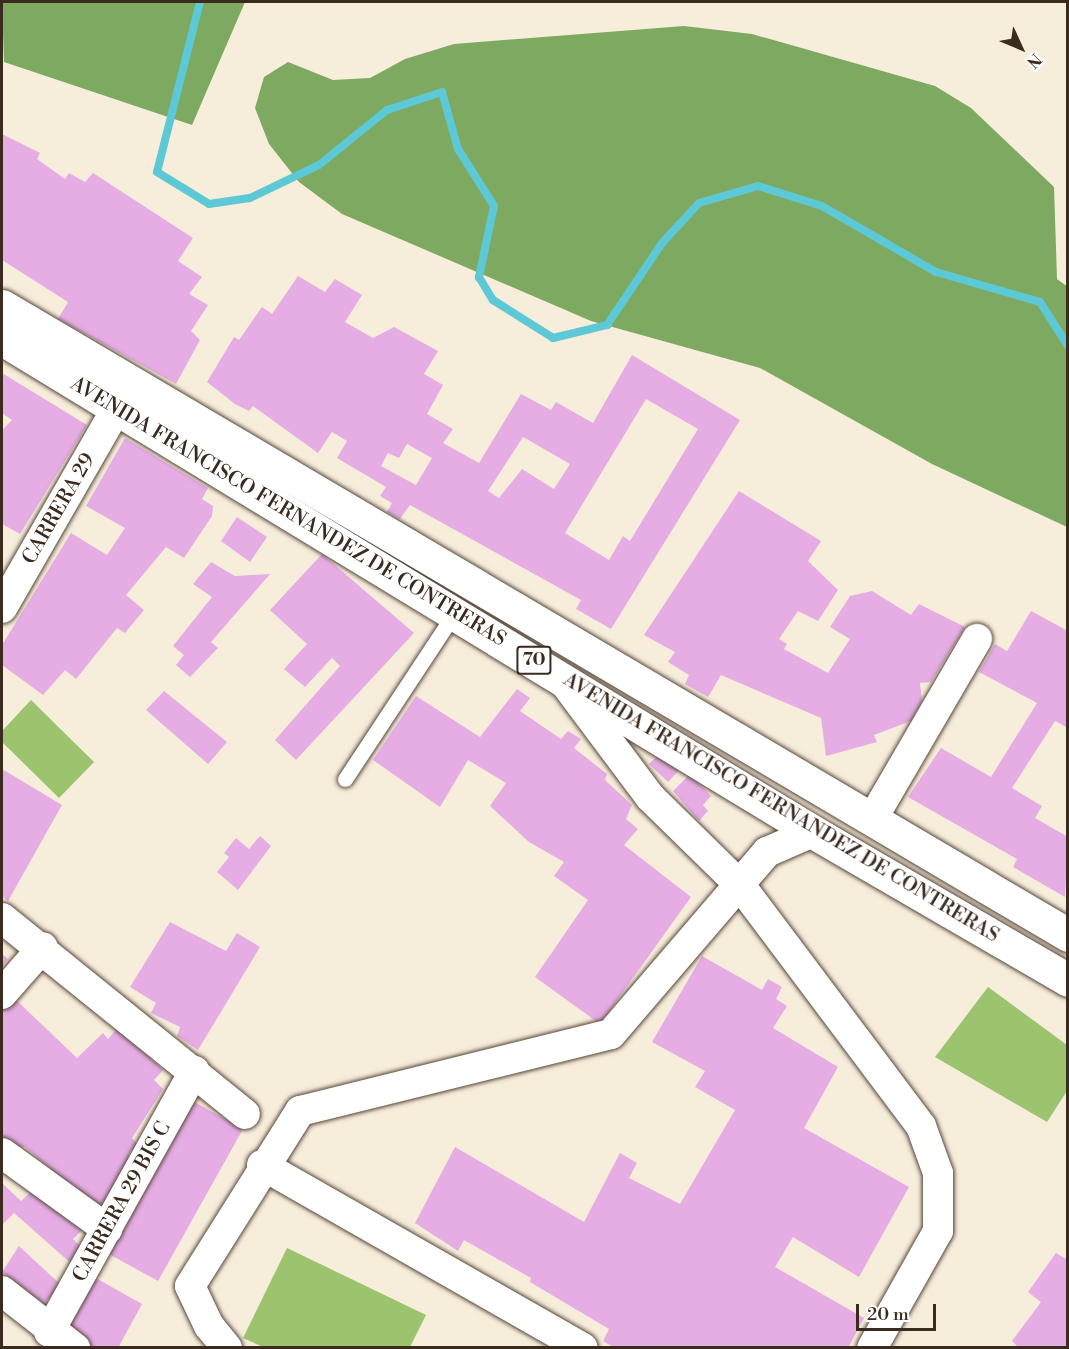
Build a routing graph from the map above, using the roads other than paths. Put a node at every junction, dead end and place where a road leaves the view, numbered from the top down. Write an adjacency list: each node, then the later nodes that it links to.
1 (2, 306): 9 (main road, AVENIDA FRANCISCO FERNANDEZ DE CONTRERAS / 70)
2 (2, 339): 3 (main road, AVENIDA FRANCISCO FERNANDEZ DE CONTRERAS / 70)
3 (116, 410): 4 (street, CARRERA 29); 5 (main road, AVENIDA FRANCISCO FERNANDEZ DE CONTRERAS / 70)
4 (2, 608)
5 (455, 612): 7 (main road, AVENIDA FRANCISCO FERNANDEZ DE CONTRERAS / 70); 8 (lane)
6 (976, 639): 9 (street)
7 (559, 675): 10 (main road, AVENIDA FRANCISCO FERNANDEZ DE CONTRERAS / 70); 11 (street)
8 (345, 779)
9 (874, 816): 13 (main road, AVENIDA FRANCISCO FERNANDEZ DE CONTRERAS / 70)
10 (813, 832): 11 (street); 15 (main road, AVENIDA FRANCISCO FERNANDEZ DE CONTRERAS / 70)
11 (740, 885): 20 (street); 27 (street)
12 (2, 918): 14 (street)
13 (1068, 934)
14 (43, 947): 16 (street); 17 (street)
15 (1068, 980)
16 (2, 994)
17 (194, 1071): 18 (street); 21 (street, CARRERA 29 BIS C)
18 (246, 1114)
19 (2, 1153): 21 (street)
20 (262, 1165): 25 (street); 26 (street)
21 (107, 1229): 23 (street, CARRERA 29 BIS C)
22 (2, 1291): 23 (street)
23 (49, 1332): 24 (street)
24 (75, 1347)
25 (227, 1347)
26 (583, 1347)
27 (872, 1347)

